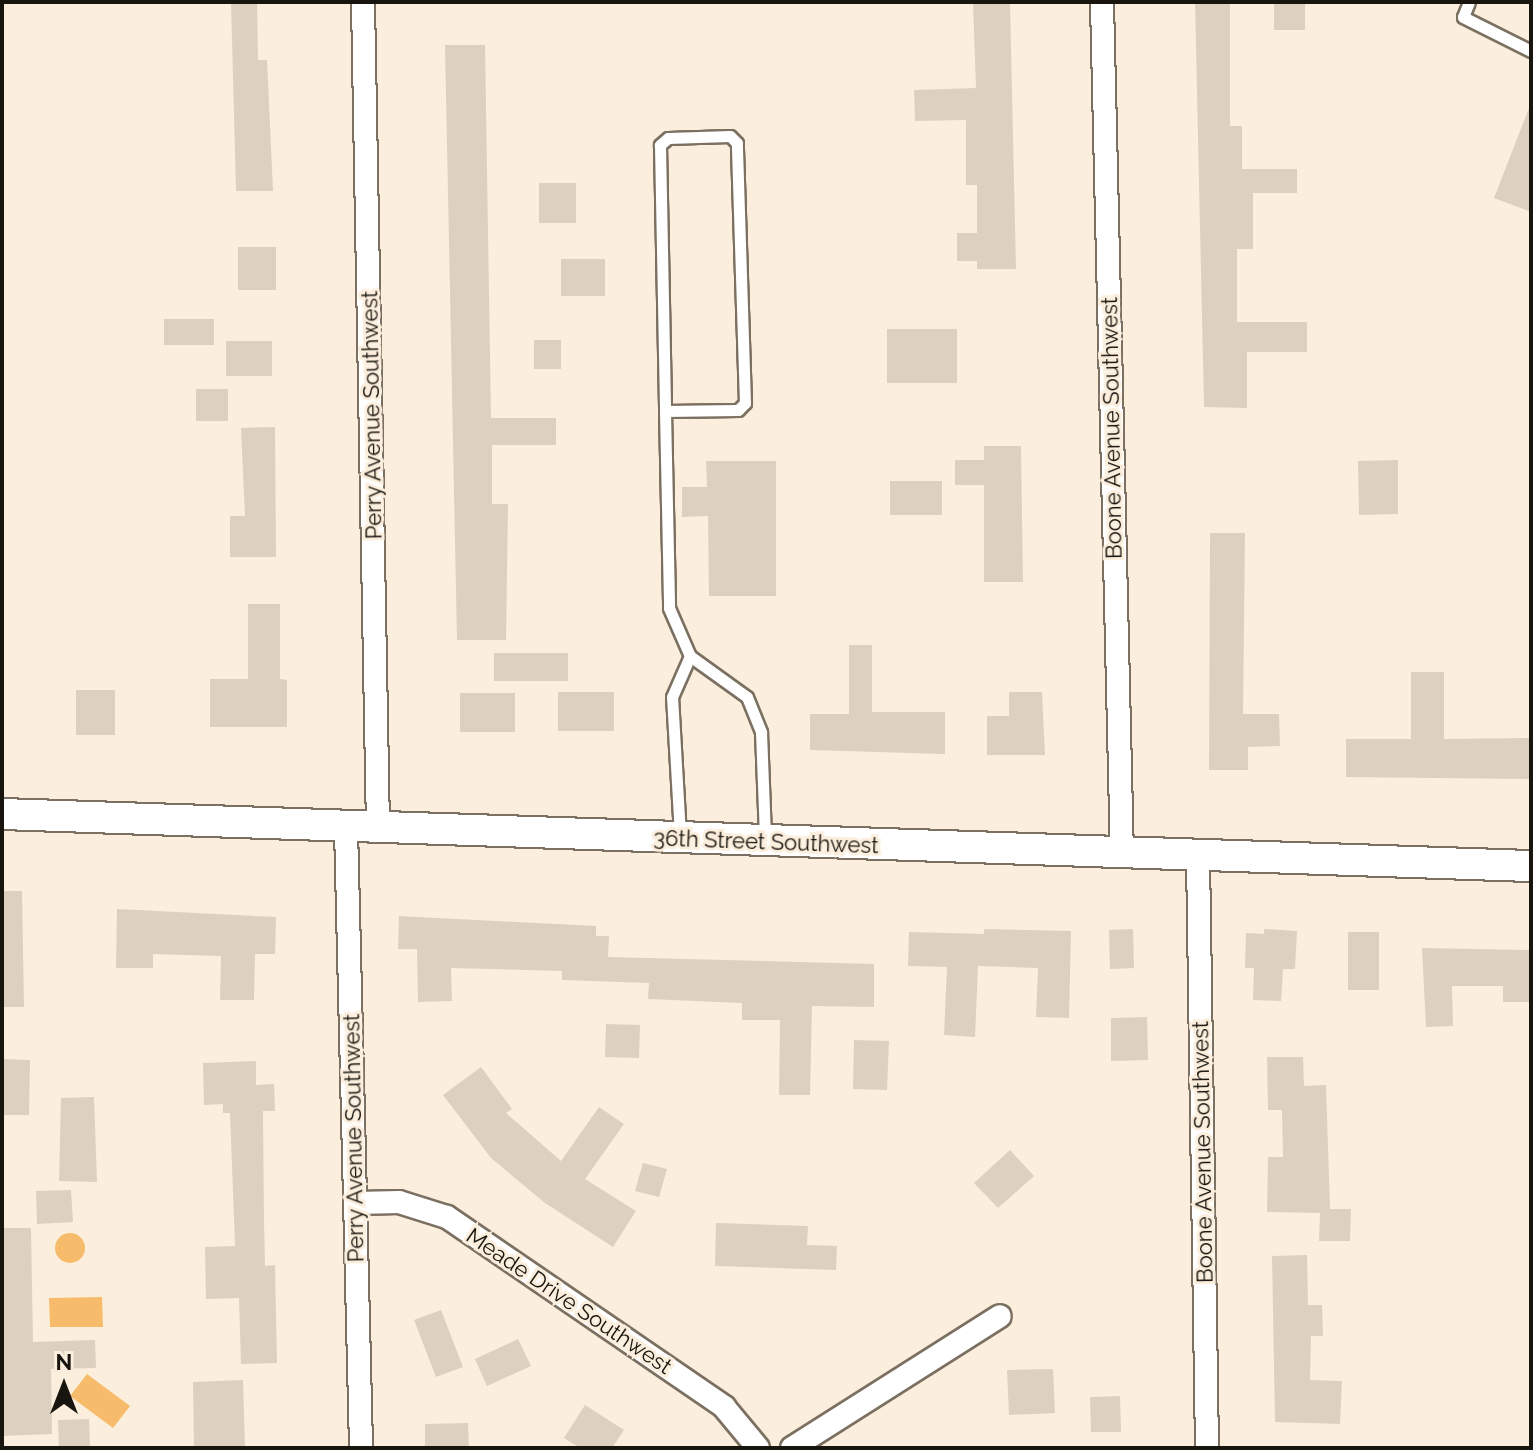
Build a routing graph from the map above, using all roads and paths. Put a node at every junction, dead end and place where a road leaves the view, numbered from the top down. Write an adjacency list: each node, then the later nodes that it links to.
1 (363, 2): 9 (street, Perry Avenue Southwest)
2 (1102, 2): 12 (street, Boone Avenue Southwest)
3 (1469, 2): 4 (lane)
4 (1531, 51)
5 (665, 411): 5 (lane); 6 (lane)
6 (690, 656): 10 (lane); 11 (lane)
7 (2, 814): 8 (street, 36th Street Southwest)
8 (346, 828): 9 (street, 36th Street Southwest); 15 (street, Perry Avenue Southwest)
9 (378, 829): 10 (street, 36th Street Southwest)
10 (680, 839): 11 (street, 36th Street Southwest)
11 (765, 841): 12 (street, 36th Street Southwest)
12 (1122, 854): 13 (street, 36th Street Southwest)
13 (1198, 856): 14 (street, 36th Street Southwest); 20 (street, Boone Avenue Southwest)
14 (1531, 866)
15 (357, 1203): 17 (street, Perry Avenue Southwest); 18 (street, Meade Drive Southwest)
16 (1000, 1316): 19 (street)
17 (361, 1448)
18 (758, 1448)
19 (792, 1448)
20 (1207, 1448)

